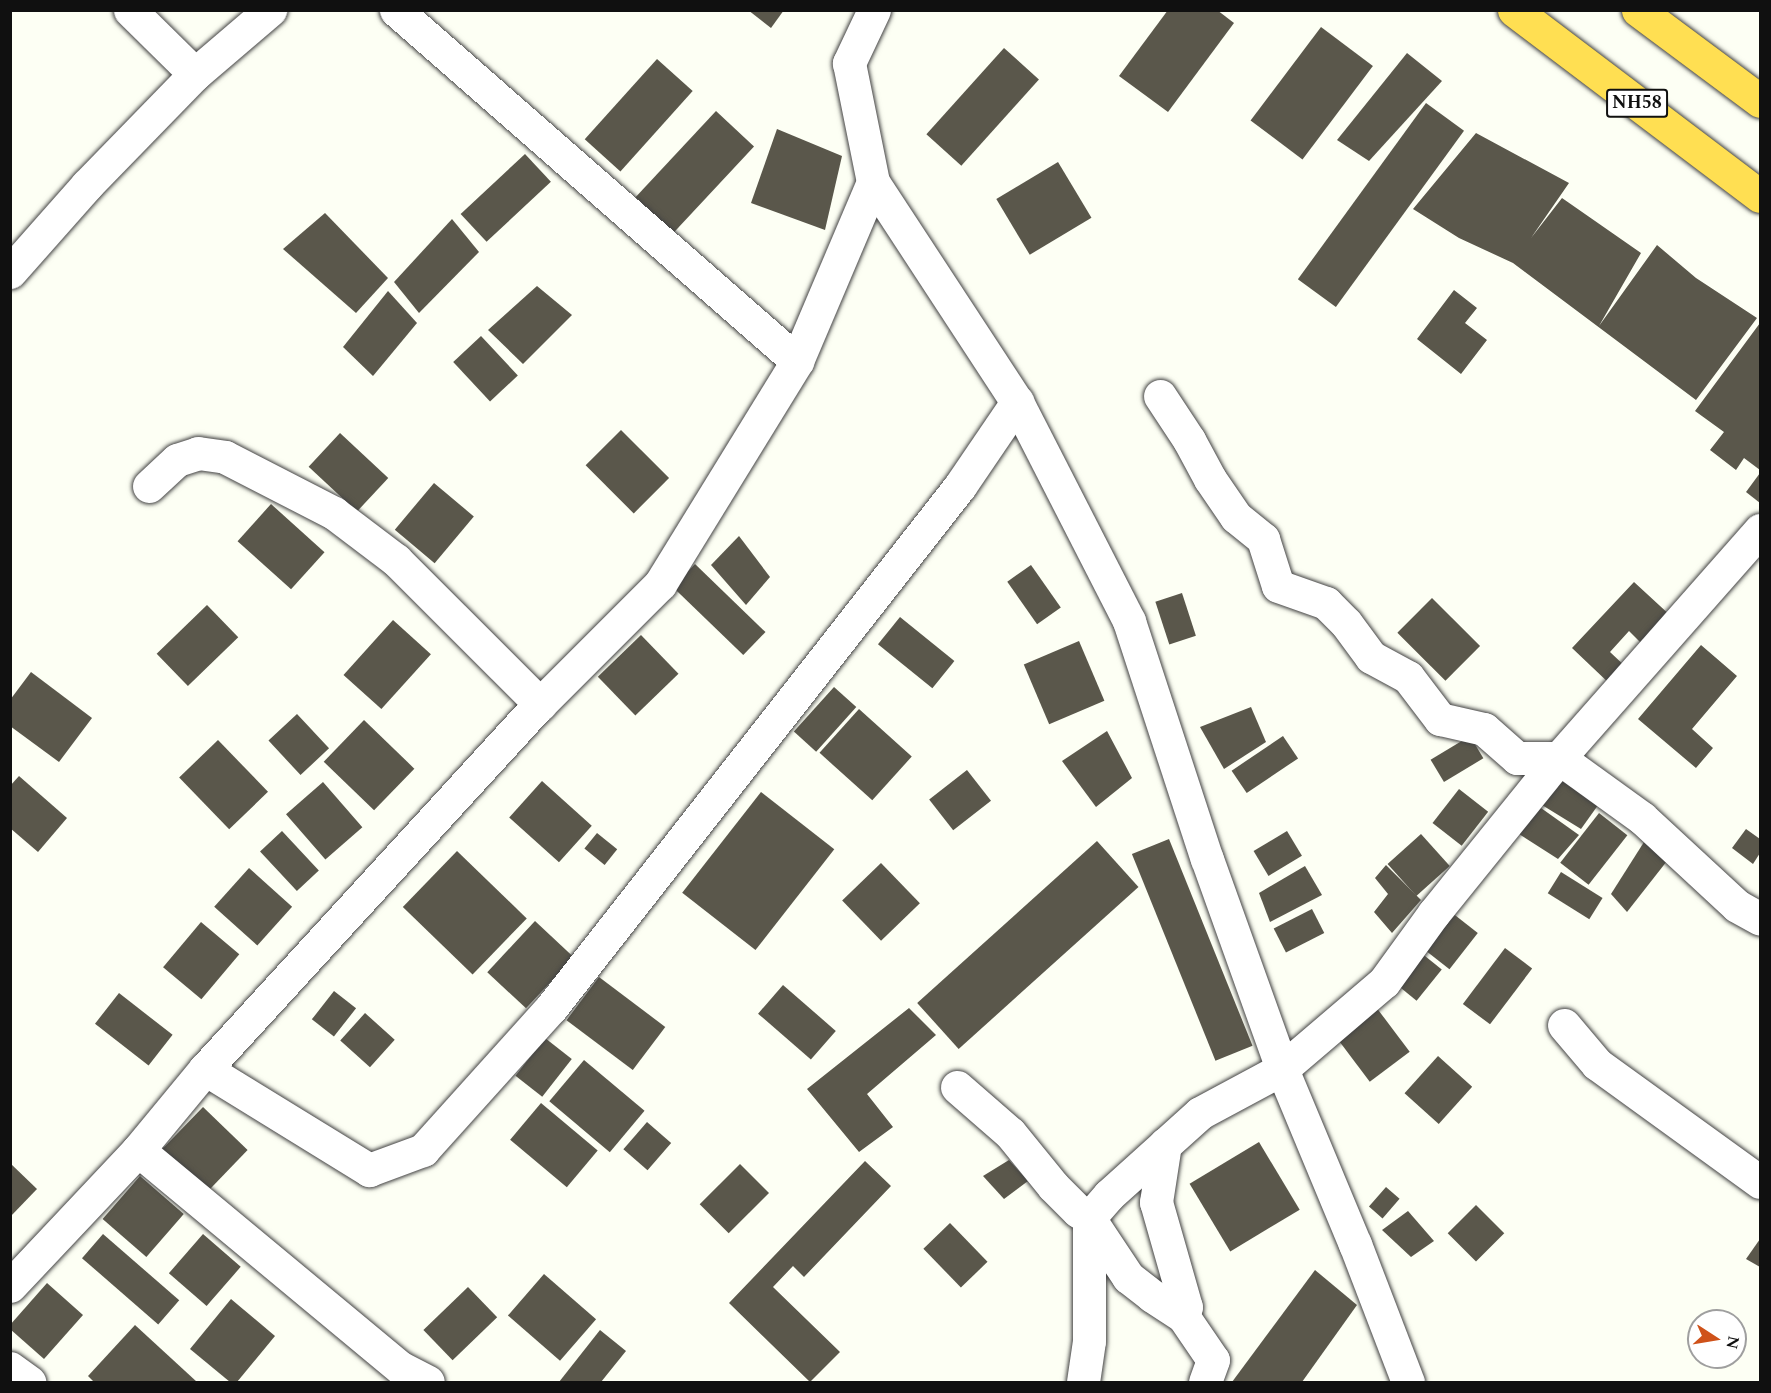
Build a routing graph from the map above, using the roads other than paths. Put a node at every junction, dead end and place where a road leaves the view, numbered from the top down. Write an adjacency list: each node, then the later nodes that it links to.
1 (130, 10): 7 (street)
2 (270, 10): 7 (street)
3 (396, 10): 12 (street)
4 (874, 10): 9 (street)
5 (1514, 10): 10 (highway, NH58)
6 (1638, 10): 8 (highway)
7 (195, 74): 11 (street)
8 (1761, 101)
9 (873, 182): 12 (street); 14 (street)
10 (1761, 196)
11 (10, 272)
12 (797, 362): 17 (street)
13 (1160, 396): 18 (street)
14 (1017, 402): 21 (street); 22 (street)
15 (148, 486): 17 (street)
16 (1761, 530): 18 (street)
17 (540, 704): 21 (street)
18 (1559, 758): 19 (street); 22 (street)
19 (1761, 919)
20 (1564, 1025): 26 (street)
21 (205, 1069): 25 (street)
22 (1282, 1069): 24 (street); 35 (street)
23 (957, 1087): 27 (street)
24 (1165, 1144): 27 (street); 29 (street)
25 (138, 1150): 28 (street); 32 (street)
26 (1761, 1182)
27 (1089, 1218): 29 (street); 33 (street)
28 (10, 1286)
29 (1184, 1316): 34 (street)
30 (10, 1368): 31 (street)
31 (29, 1383)
32 (428, 1383)
33 (1083, 1383)
34 (1204, 1383)
35 (1408, 1383)

